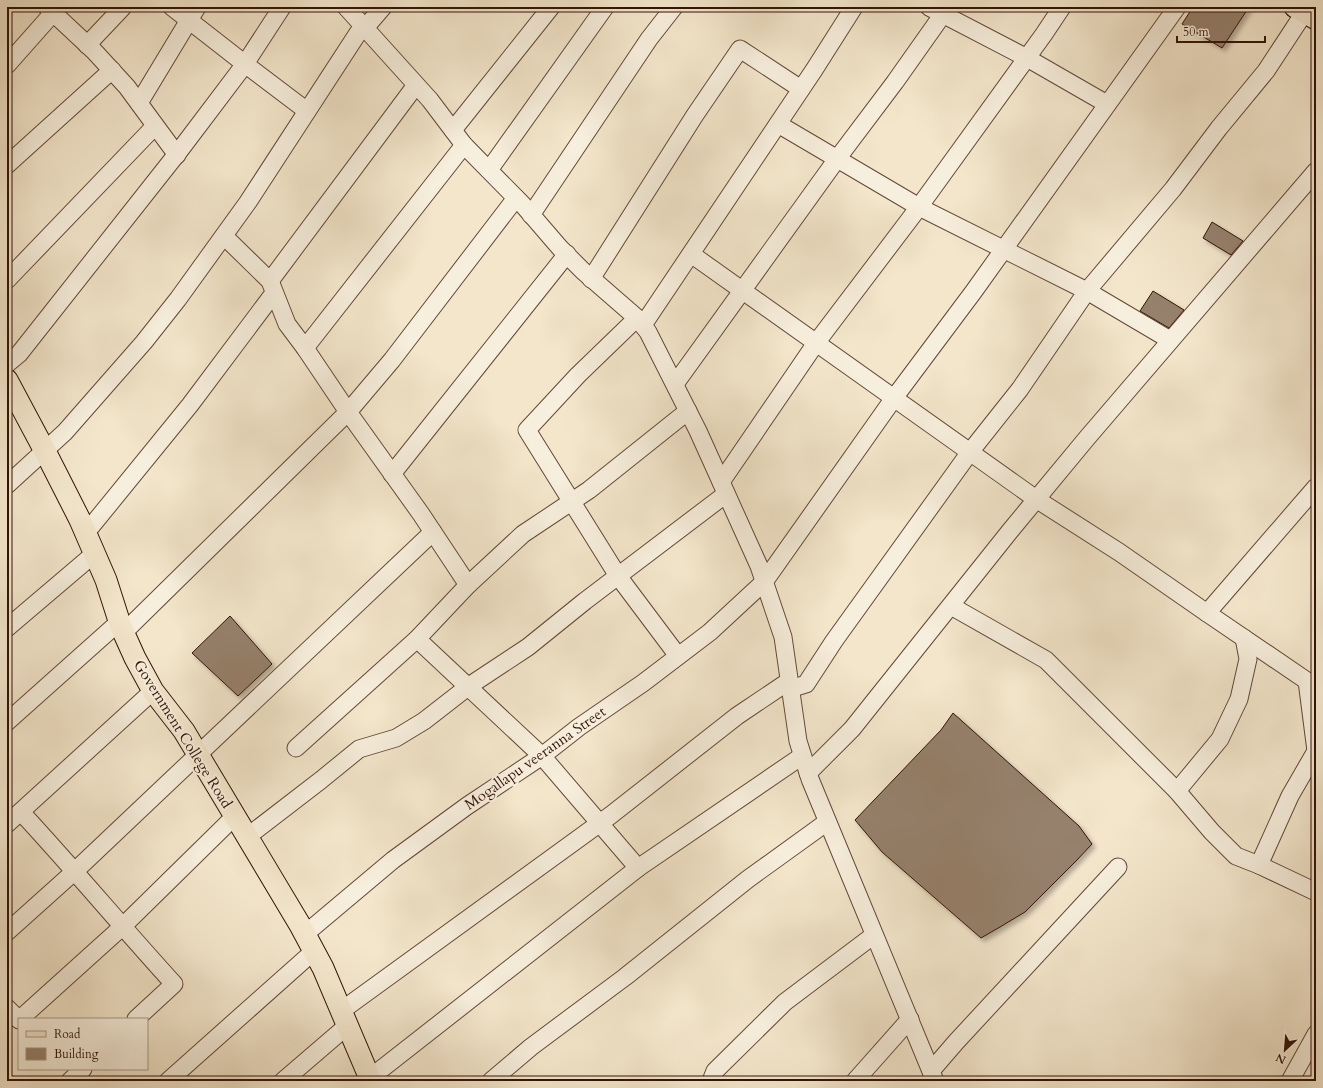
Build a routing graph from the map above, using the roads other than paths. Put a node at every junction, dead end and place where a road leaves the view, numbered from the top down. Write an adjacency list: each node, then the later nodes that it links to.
1 (123, 7): 17 (street)
2 (172, 7): 15 (street)
3 (282, 7): 19 (street)
4 (346, 7): 16 (street)
5 (383, 7): 16 (street)
6 (552, 7): 29 (street)
7 (674, 7): 38 (street)
8 (854, 7): 23 (street)
9 (1062, 7): 18 (street)
10 (1177, 7): 25 (street, Mogallapu veeranna Street)
11 (603, 8): 34 (street)
12 (940, 9): 18 (street); 32 (street)
13 (50, 10): 17 (street); 20 (street)
14 (1306, 11): 47 (street)
15 (193, 14): 19 (street); 24 (street)
16 (365, 28): 22 (street); 26 (street)
17 (87, 44): 21 (street)
18 (1027, 58): 25 (street); 37 (street)
19 (245, 64): 26 (street); 31 (street)
20 (7, 65)
21 (112, 70): 24 (street); 33 (street)
22 (416, 85): 29 (street); 45 (street)
23 (801, 88): 27 (street); 43 (street)
24 (139, 103): 28 (street)
25 (1107, 104): 40 (street, Mogallapu veeranna Street)
26 (307, 111): 39 (street)
27 (778, 124): 32 (street); 42 (street)
28 (155, 126): 31 (street); 44 (street)
29 (453, 130): 30 (street)
30 (464, 145): 34 (street); 51 (street)
31 (177, 154): 52 (street)
32 (837, 159): 37 (street); 46 (street)
33 (7, 165)
34 (489, 170): 36 (street)
35 (1316, 171): 49 (street)
36 (516, 198): 38 (street); 57 (street)
37 (918, 207): 40 (street); 50 (street)
38 (531, 215): 41 (street)
39 (224, 236): 45 (street); 58 (street)
40 (1004, 249): 47 (street); 55 (street, Mogallapu veeranna Street)
41 (567, 254): 43 (street); 60 (street)
42 (691, 254): 46 (street); 48 (street)
43 (591, 278): 48 (street)
44 (7, 280)
45 (272, 287): 51 (street); 67 (street)
46 (742, 291): 50 (street); 54 (street)
47 (1087, 291): 49 (street); 59 (street)
48 (640, 322): 54 (street); 65 (street)
49 (1170, 340): 64 (street)
50 (816, 344): 55 (street); 63 (street)
51 (305, 348): 57 (street)
52 (7, 364)
53 (7, 380): 58 (main road, Government College Road)
54 (675, 384): 56 (street)
55 (894, 398): 59 (street); 70 (street, Mogallapu veeranna Street)
56 (688, 411): 63 (street); 65 (street)
57 (348, 412): 60 (street); 74 (street)
58 (45, 450): 61 (street); 67 (main road, Government College Road)
59 (970, 452): 64 (street); 79 (street)
60 (392, 474): 66 (street)
61 (7, 485)
62 (1316, 487): 73 (street)
63 (724, 488): 69 (street); 70 (street)
64 (1036, 499): 72 (street); 73 (street)
65 (572, 501): 69 (street); 71 (street)
66 (433, 532): 71 (street); 85 (street)
67 (85, 534): 68 (main road, Government College Road)
68 (94, 554): 74 (main road, Government College Road); 75 (street)
69 (618, 576): 78 (street); 80 (street)
70 (764, 582): 78 (street, Mogallapu veeranna Street); 79 (street)
71 (468, 585): 77 (street)
72 (950, 606): 88 (street); 89 (street)
73 (1207, 613): 76 (street)
74 (121, 627): 81 (main road, Government College Road); 82 (street)
75 (7, 628)
76 (1244, 638): 84 (street); 89 (street)
77 (417, 639): 80 (street); 83 (street)
78 (678, 656): 86 (street, Mogallapu veeranna Street)
79 (790, 685): 87 (street); 93 (street)
80 (469, 686): 86 (street); 95 (street)
81 (153, 691): 85 (main road, Government College Road); 90 (street)
82 (7, 722)
83 (296, 748)
84 (1316, 751): 96 (street)
85 (197, 754): 91 (main road, Government College Road); 99 (street)
86 (542, 756): 93 (street); 104 (street, Mogallapu veeranna Street)
87 (802, 756): 88 (street); 97 (street)
88 (808, 773): 92 (street)
89 (1177, 791): 96 (street)
90 (21, 812): 94 (street); 99 (street)
91 (234, 817): 95 (main road, Government College Road); 101 (street)
92 (827, 822): 103 (street); 118 (street)
93 (600, 823): 97 (street); 109 (street)
94 (7, 824)
95 (247, 837): 104 (main road, Government College Road)
96 (1260, 865): 100 (street)
97 (638, 868): 114 (street)
98 (1118, 868): 113 (street)
99 (75, 871): 101 (street); 102 (street)
100 (1316, 892)
101 (122, 927): 107 (street); 108 (street)
102 (7, 932)
103 (874, 935): 110 (street); 119 (street)
104 (309, 943): 109 (main road, Government College Road); 116 (street, Mogallapu veeranna Street)
105 (7, 1008): 106 (street)
106 (19, 1018)
107 (21, 1018)
108 (137, 1018)
109 (344, 1019): 114 (main road, Government College Road); 117 (street)
110 (910, 1019): 113 (street); 120 (street)
111 (1316, 1034): 121 (street)
112 (82, 1070): 115 (street)
113 (933, 1076)
114 (370, 1080)
115 (70, 1081)
116 (168, 1081)
117 (283, 1081)
118 (491, 1081)
119 (711, 1081)
120 (855, 1081)
121 (1290, 1081)

